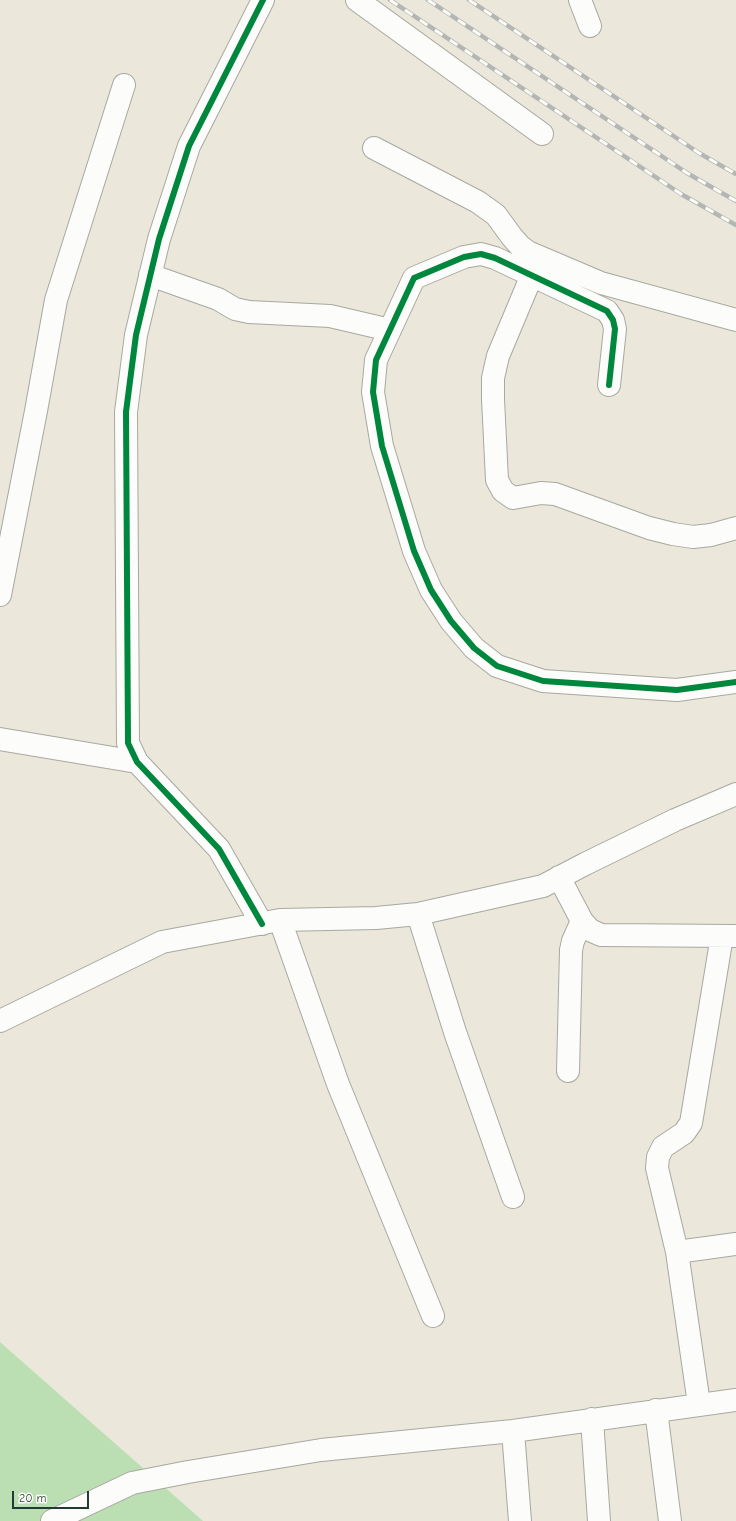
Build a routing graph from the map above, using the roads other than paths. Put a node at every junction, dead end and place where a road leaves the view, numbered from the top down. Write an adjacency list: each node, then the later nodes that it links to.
1 (263, 0): 8 (street)
2 (357, 0): 6 (street)
3 (580, 0): 4 (street)
4 (590, 26)
5 (124, 85): 14 (street)
6 (542, 134)
7 (374, 148): 10 (street)
8 (150, 275): 11 (street); 17 (street)
9 (532, 275): 11 (street); 12 (street); 13 (street)
10 (736, 320)
11 (390, 330): 15 (street)
12 (609, 385)
13 (736, 528)
14 (0, 595)
15 (736, 682)
16 (0, 739): 17 (street)
17 (137, 762): 22 (street)
18 (736, 794): 19 (street)
19 (559, 878): 20 (street); 21 (street)
20 (418, 914): 22 (street); 26 (street)
21 (582, 921): 23 (street); 25 (street)
22 (271, 922): 24 (street); 29 (street)
23 (729, 936): 28 (street)
24 (0, 1022)
25 (568, 1071)
26 (513, 1197)
27 (736, 1244): 28 (street)
28 (677, 1252): 31 (street)
29 (433, 1316)
30 (736, 1400): 31 (street)
31 (699, 1404): 32 (street)
32 (656, 1410): 33 (street); 38 (street)
33 (592, 1419): 34 (street); 37 (street)
34 (513, 1431): 35 (street); 36 (street)
35 (52, 1521)
36 (520, 1521)
37 (599, 1521)
38 (670, 1521)

